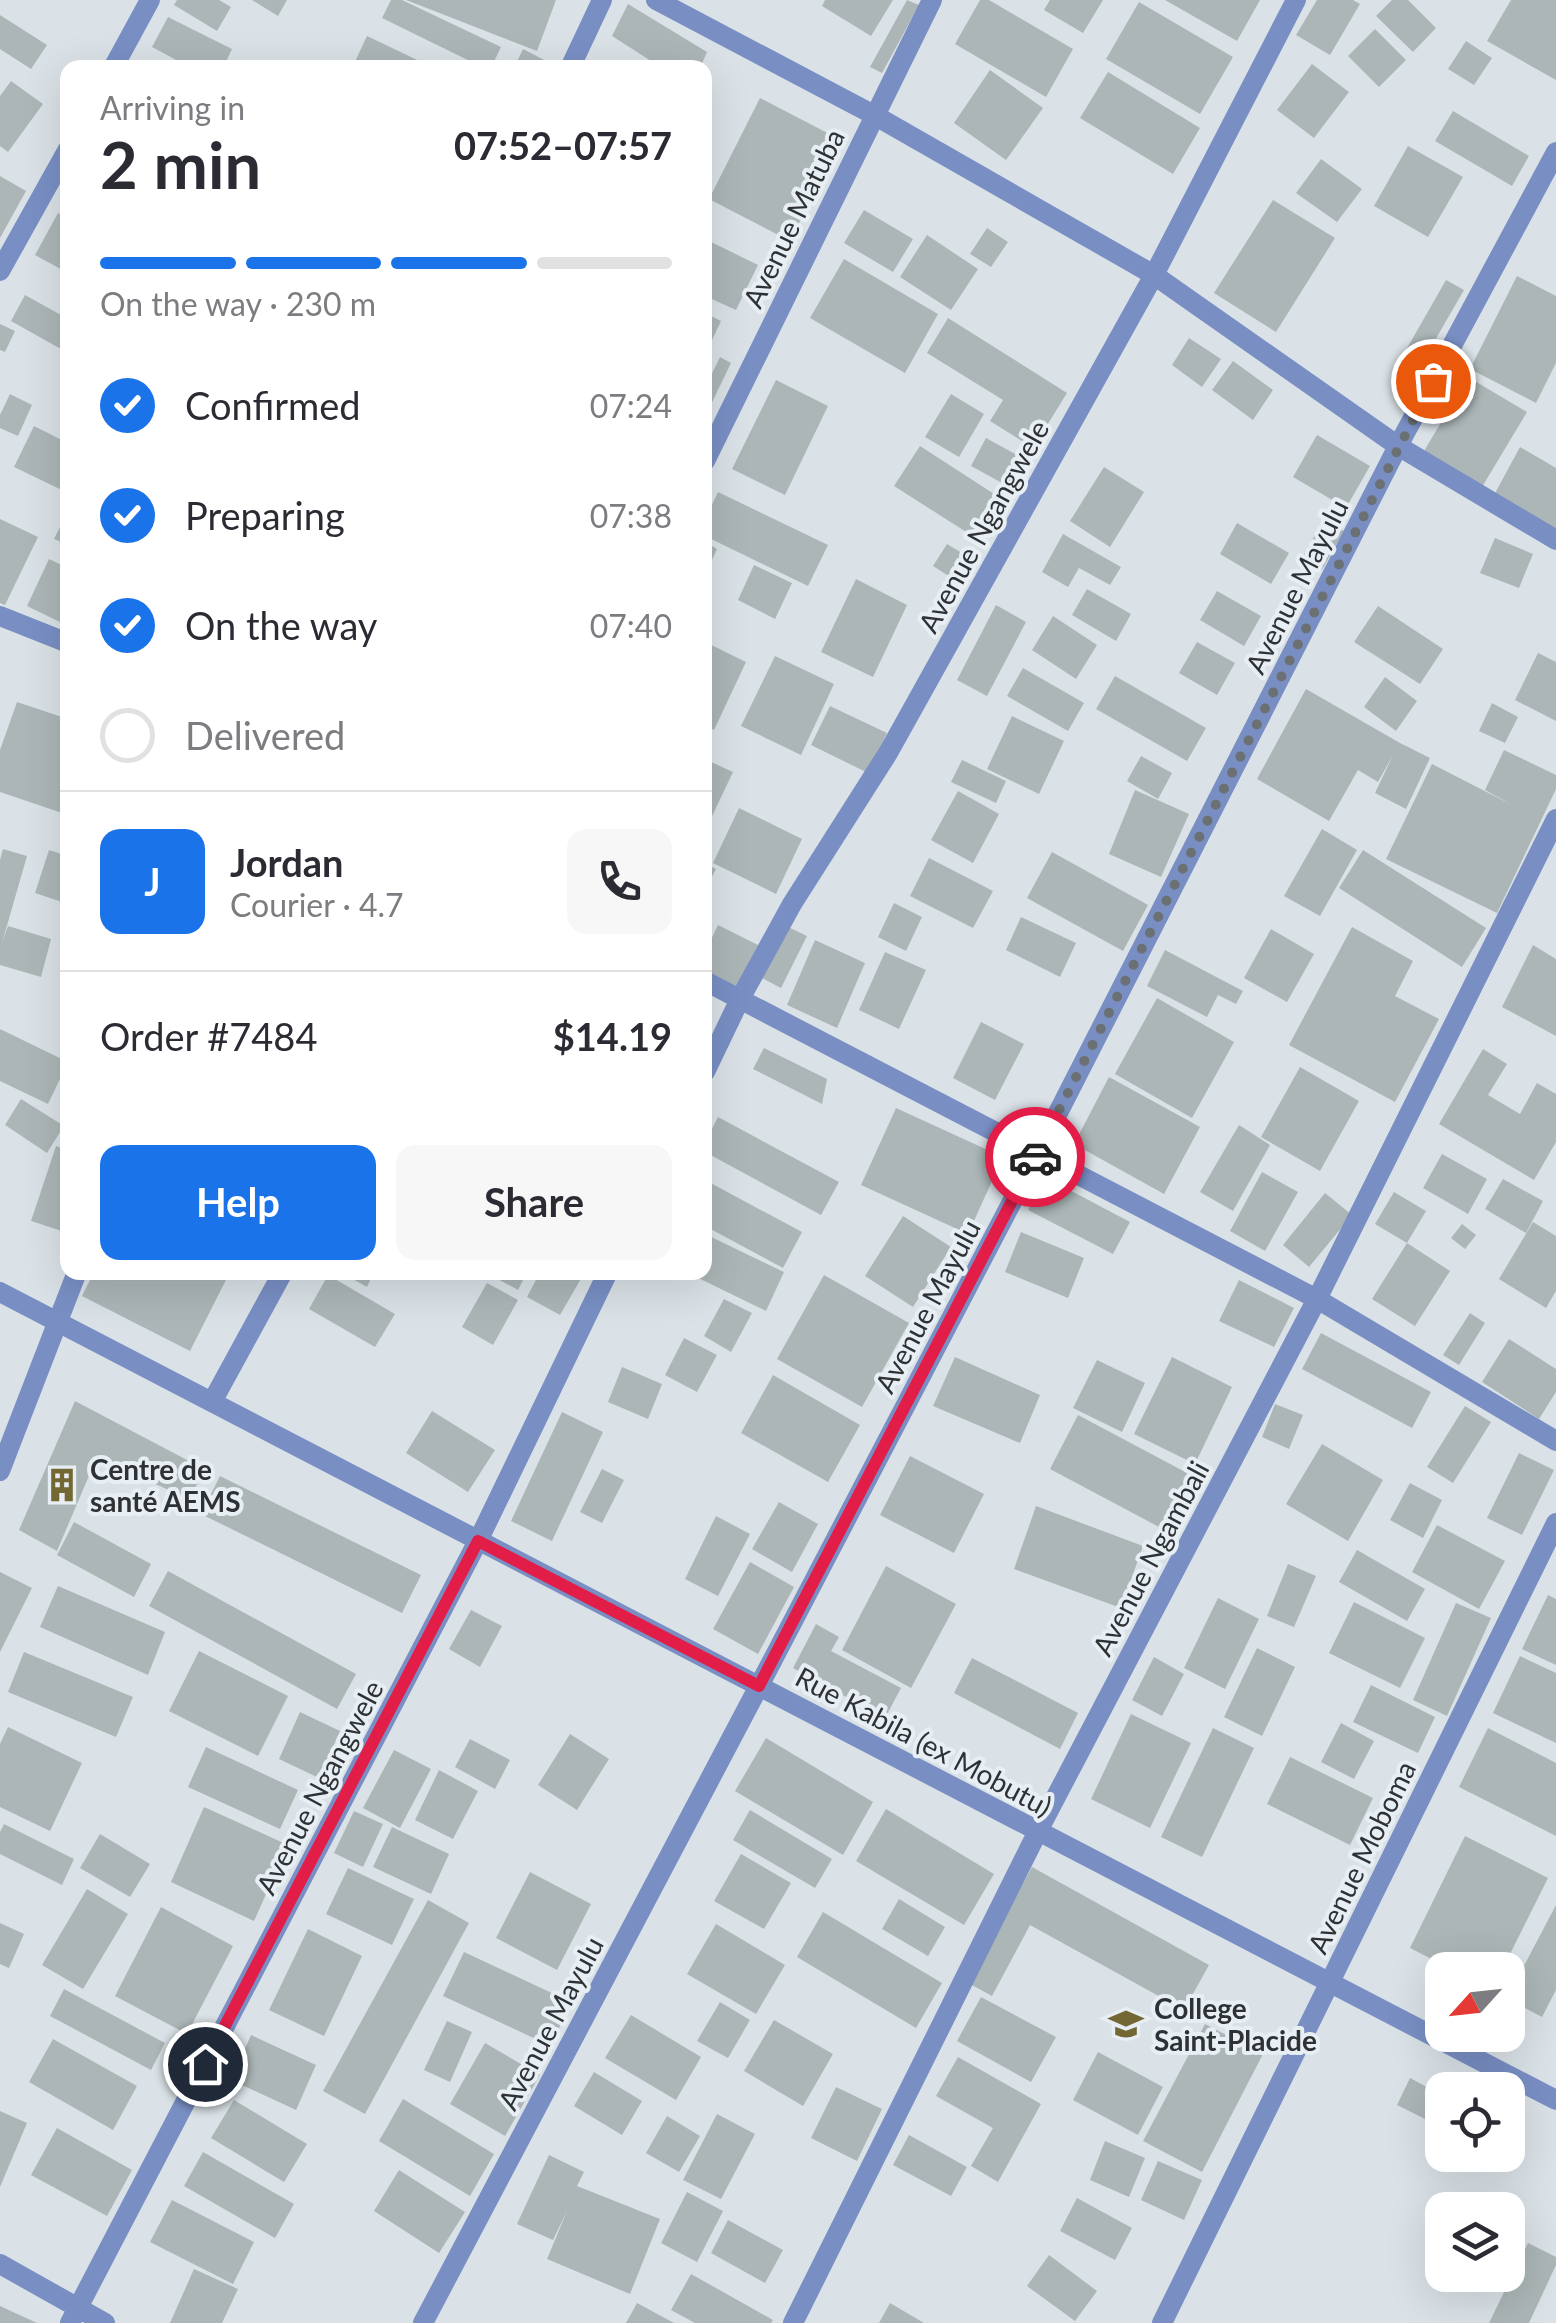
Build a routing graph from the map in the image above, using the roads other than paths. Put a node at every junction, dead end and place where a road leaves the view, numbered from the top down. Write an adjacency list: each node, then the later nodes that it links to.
1 (150, 0): 6 (street)
2 (602, 0): 7 (street)
3 (656, 0): 8 (street)
4 (932, 0): 8 (street, Avenue Matuba)
5 (1296, 0): 12 (street, Avenue Ngangwele)
6 (117, 60)
7 (574, 60)
8 (874, 115): 12 (street); 14 (street, Avenue Matuba)
9 (1556, 152): 13 (street, Avenue Mayulu)
10 (60, 163): 11 (street)
11 (0, 271)
12 (1154, 276): 13 (street); 20 (street, Avenue Ngangwele)
13 (1398, 446): 15 (street); 22 (street, Avenue Mayulu)
14 (712, 448)
15 (1556, 540)
16 (0, 616): 17 (street)
17 (60, 640)
18 (1556, 820): 27 (street, Avenue Ngambali)
19 (712, 985): 20 (street)
20 (740, 999): 21 (street, Avenue Ngangwele); 22 (street)
21 (712, 1057)
22 (1036, 1154): 27 (street); 34 (street, Avenue Mayulu)
23 (74, 1280): 28 (street)
24 (279, 1280): 29 (street)
25 (604, 1280): 33 (street, Avenue Ngangwele)
26 (0, 1292): 28 (street, Rue Kabila (ex Mobutu))
27 (1318, 1299): 30 (street); 35 (street, Avenue Ngambali)
28 (57, 1322): 29 (street, Rue Kabila (ex Mobutu)); 31 (street)
29 (212, 1402): 33 (street, Rue Kabila (ex Mobutu))
30 (1556, 1441)
31 (0, 1471)
32 (1556, 1523): 36 (street, Avenue Moboma)
33 (478, 1541): 34 (street, Rue Kabila (ex Mobutu)); 39 (street, Avenue Ngangwele)
34 (759, 1686): 35 (street, Rue Kabila (ex Mobutu)); 41 (street, Avenue Mayulu)
35 (1038, 1831): 36 (street, Rue Kabila (ex Mobutu)); 42 (street, Avenue Ngambali)
36 (1330, 1984): 37 (street, Rue Kabila (ex Mobutu)); 43 (street, Avenue Moboma)
37 (1556, 2100)
38 (0, 2264): 39 (street)
39 (74, 2316): 40 (street)
40 (105, 2323)
41 (423, 2323)
42 (793, 2323)
43 (1162, 2323)

